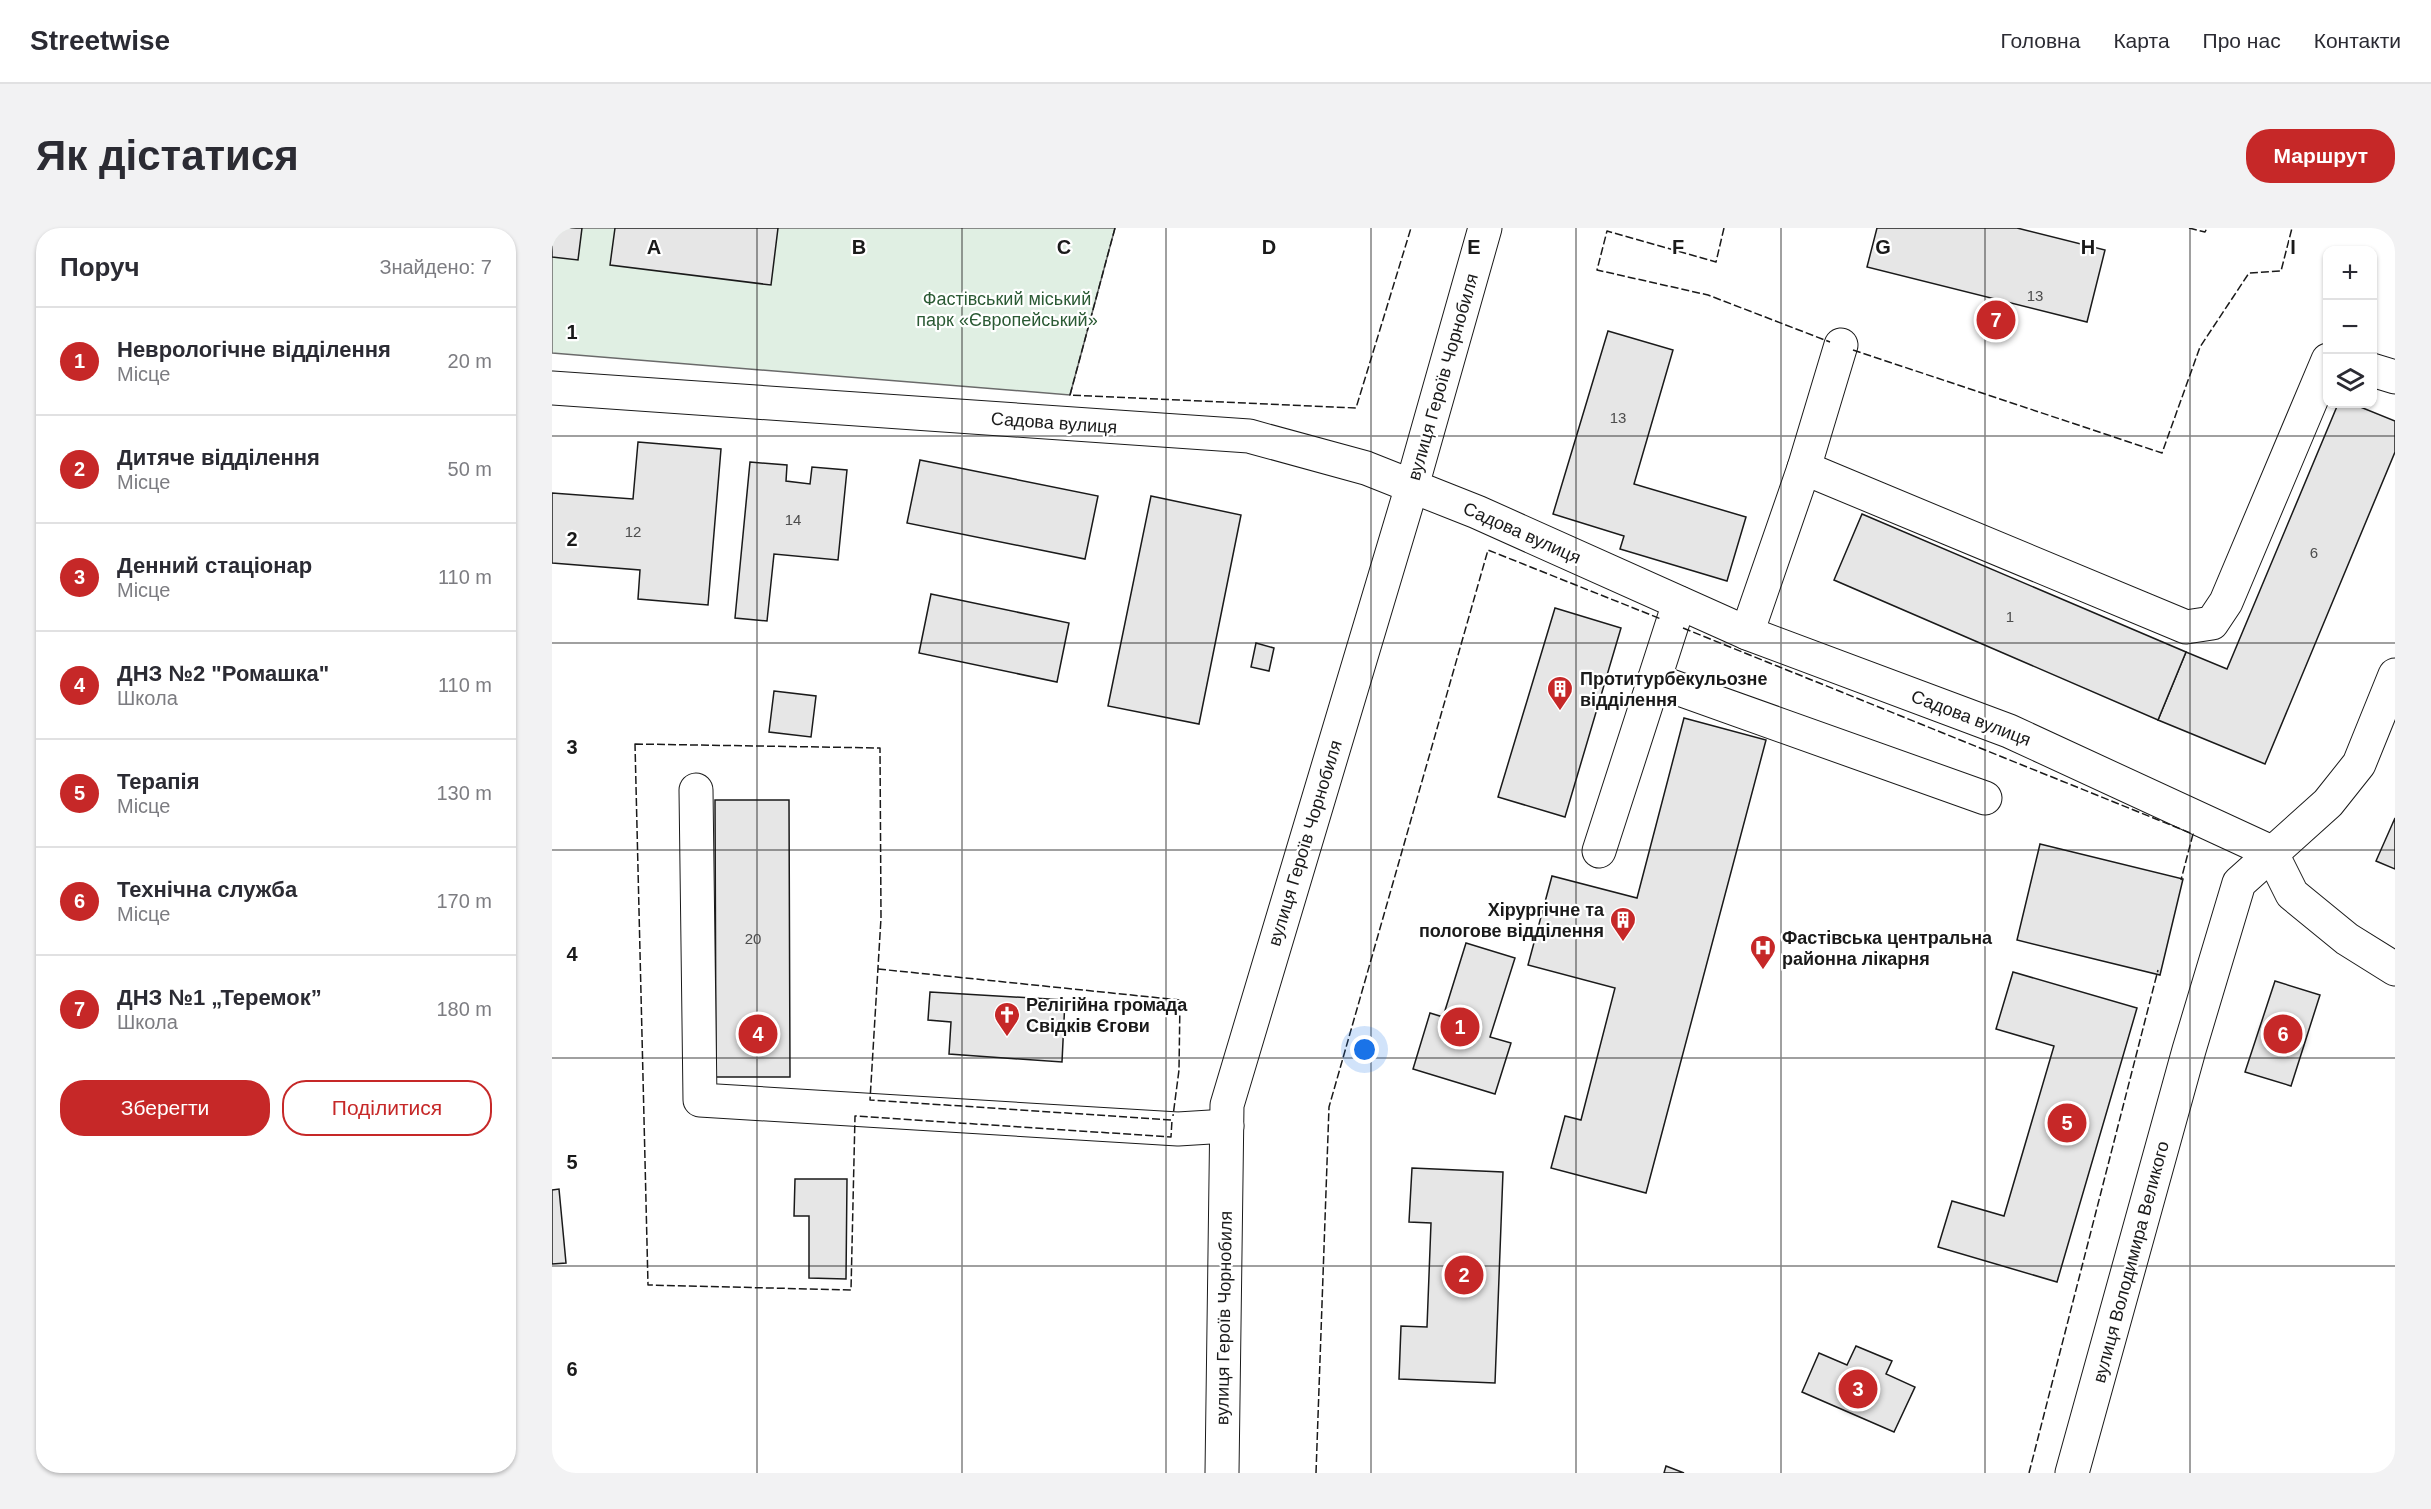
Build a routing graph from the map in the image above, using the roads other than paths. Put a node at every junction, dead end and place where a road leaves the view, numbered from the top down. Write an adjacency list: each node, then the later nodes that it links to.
1 (1485, 228): 8 (street, вулиця Героїв Чорнобиля)
2 (1841, 345): 7 (street)
3 (2377, 371): 5 (street)
4 (2323, 372): 7 (street)
5 (2395, 377)
6 (552, 388): 8 (street, Садова вулиця)
7 (1804, 468): 10 (street)
8 (1412, 486): 9 (street, Садова вулиця); 20 (street, вулиця Героїв Чорнобиля)
9 (1679, 603): 10 (street, Садова вулиця); 12 (street)
10 (1747, 633): 15 (street, Садова вулиця)
11 (2395, 675): 17 (street, вулиця Володимира Великого)
12 (1654, 680): 14 (street); 16 (street)
13 (696, 790): 20 (street)
14 (1985, 798)
15 (2232, 834): 17 (street, Садова вулиця); 19 (street, вулиця Володимира Великого)
16 (1599, 851)
17 (2271, 852): 18 (street); 19 (street, вулиця Володимира Великого)
18 (2395, 969)
19 (2189, 1050): 22 (street, вулиця Володимира Великого)
20 (1227, 1126): 21 (street, вулиця Героїв Чорнобиля)
21 (1222, 1473)
22 (2072, 1473)

